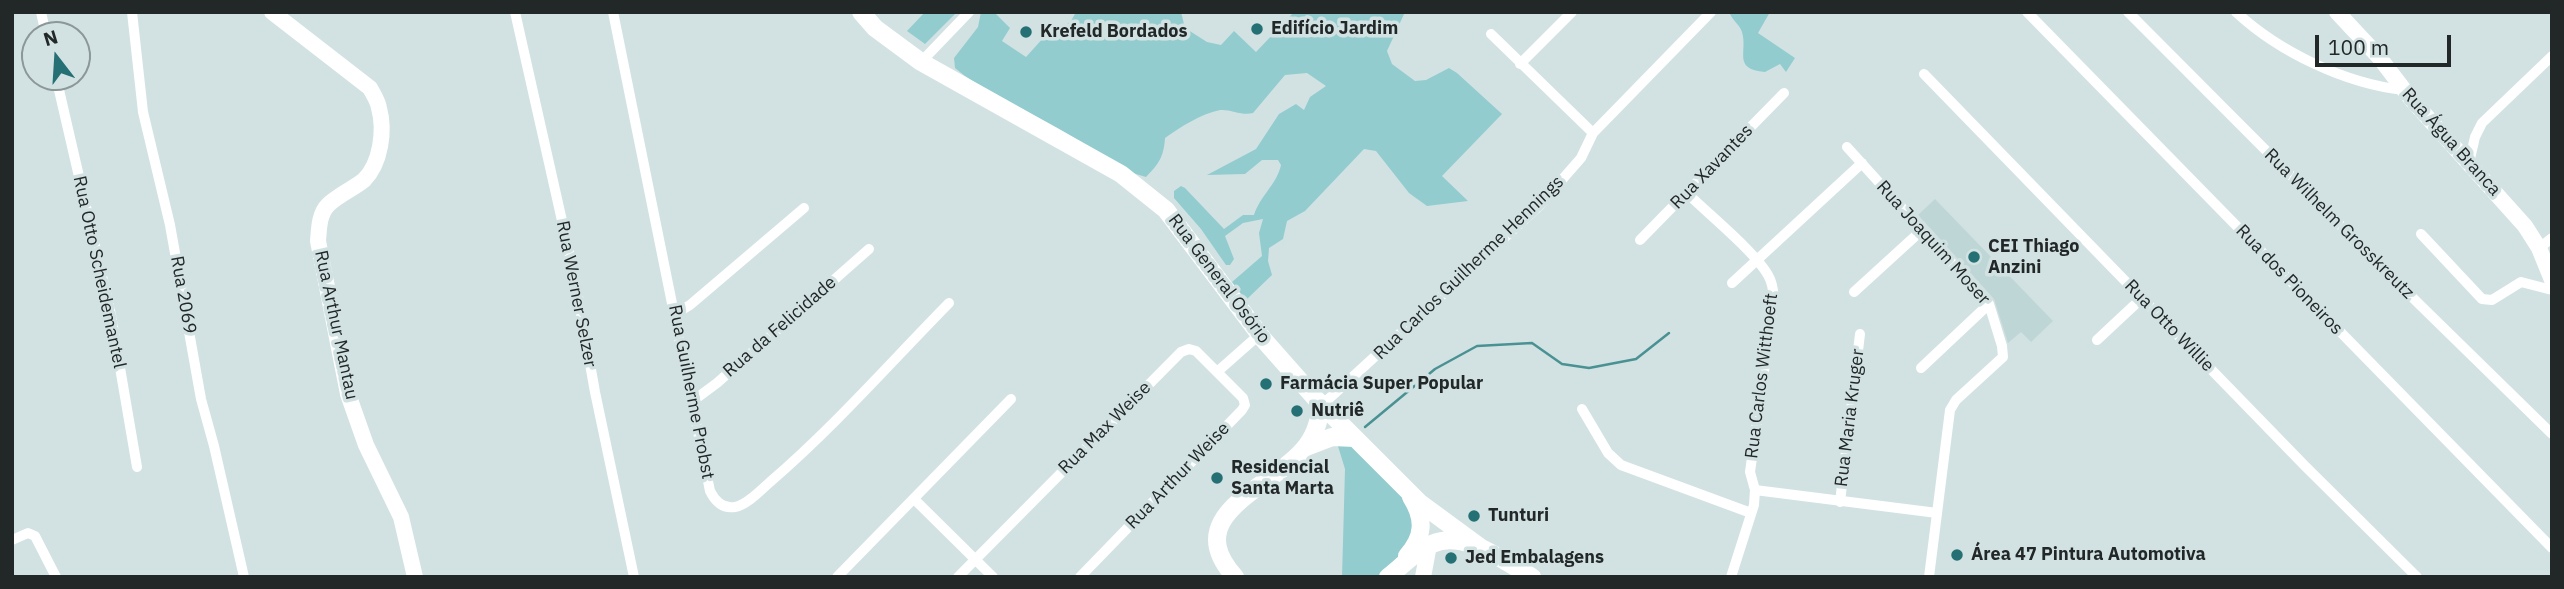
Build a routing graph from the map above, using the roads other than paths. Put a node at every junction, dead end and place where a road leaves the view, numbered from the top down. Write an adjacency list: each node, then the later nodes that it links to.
1 (132, 12): 66 (street, Rua 2069)
2 (272, 12): 67 (street, Rua Arthur Mantau)
3 (515, 12): 68 (street, Rua Werner Selzer)
4 (613, 12): 40 (street, Rua Guilherme Probst)
5 (861, 12): 15 (main road, Rua General Osório)
6 (969, 12): 15 (street)
7 (1572, 12): 16 (street)
8 (1711, 12): 21 (street, Rua Carlos Guilherme Hennings)
9 (2027, 12): 62 (street, Rua dos Pioneiros)
10 (2128, 12): 50 (street, Rua Wilhelm Grosskreutz)
11 (2236, 12): 18 (street)
12 (2337, 12): 18 (street, Rua Água Branca)
13 (1491, 34): 16 (street)
14 (2552, 56): 24 (street)
15 (921, 62): 41 (main road, Rua General Osório)
16 (1520, 64): 21 (street)
17 (1924, 74): 37 (street, Rua Otto Willie)
18 (2404, 90): 24 (street, Rua Água Branca)
19 (59, 91): 53 (street, Rua Otto Scheidemantel)
20 (1784, 93): 25 (street, Rua Xavantes)
21 (1593, 133): 48 (street, Rua Carlos Guilherme Hennings)
22 (1847, 146): 23 (street, Rua Joaquim Moser)
23 (1862, 163): 27 (street, Rua Joaquim Moser); 32 (street)
24 (2469, 163): 30 (street, Rua Água Branca)
25 (1687, 193): 29 (street, Rua Xavantes); 32 (street, Rua Carlos Witthoeft)
26 (804, 208): 40 (street)
27 (1922, 230): 36 (street); 39 (street, Rua Joaquim Moser)
28 (2421, 234): 35 (street)
29 (1640, 240)
30 (2545, 243): 33 (street, Rua Água Branca)
31 (869, 249): 47 (street, Rua da Felicidade)
32 (1756, 260): 34 (street); 54 (street, Rua Carlos Witthoeft)
33 (2552, 281)
34 (1732, 283)
35 (2552, 290)
36 (1854, 292)
37 (2142, 298): 43 (street); 79 (street, Rua Otto Willie)
38 (949, 303): 47 (street, Rua Guilherme Probst)
39 (1989, 304): 44 (street); 59 (street, Rua Joaquim Moser)
40 (676, 314): 47 (street, Rua Guilherme Probst)
41 (1259, 334): 45 (street); 48 (main road, Rua General Osório)
42 (1860, 334): 57 (street, Rua Maria Kruger)
43 (2097, 340)
44 (1921, 368)
45 (1217, 372): 64 (street, Rua Max Weise); 72 (street, Rua Arthur Weise)
46 (1011, 399): 56 (street)
47 (690, 402)
48 (1322, 405): 51 (main road, Rua General Osório); 52 (main road)
49 (1582, 409): 58 (street)
50 (2552, 434)
51 (1355, 438): 52 (main road); 55 (main road, Rua General Osório)
52 (1306, 447): 73 (main road)
53 (137, 467)
54 (1755, 490): 57 (street); 58 (street, Rua Carlos Witthoeft)
55 (1414, 497): 61 (main road); 63 (main road, Rua General Osório); 74 (main road, Rua General Osório)
56 (914, 499): 64 (street); 69 (street)
57 (1840, 502): 59 (street)
58 (1751, 513): 77 (street, Rua Carlos Witthoeft)
59 (1937, 513): 78 (street, Rua Joaquim Moser)
60 (12, 540): 65 (street)
61 (1429, 545): 63 (main road, Rua General Osório); 74 (main road, Rua General Osório); 75 (street)
62 (2552, 548)
63 (1484, 550): 76 (main road, Rua General Osório)
64 (975, 559): 70 (street, Rua Max Weise); 71 (street)
65 (56, 577)
66 (244, 577)
67 (415, 577)
68 (634, 577)
69 (837, 577)
70 (958, 577)
71 (992, 577)
72 (1080, 577)
73 (1236, 577)
74 (1388, 577)
75 (1423, 577)
76 (1532, 577)
77 (1731, 577)
78 (1929, 577)
79 (2417, 577)

